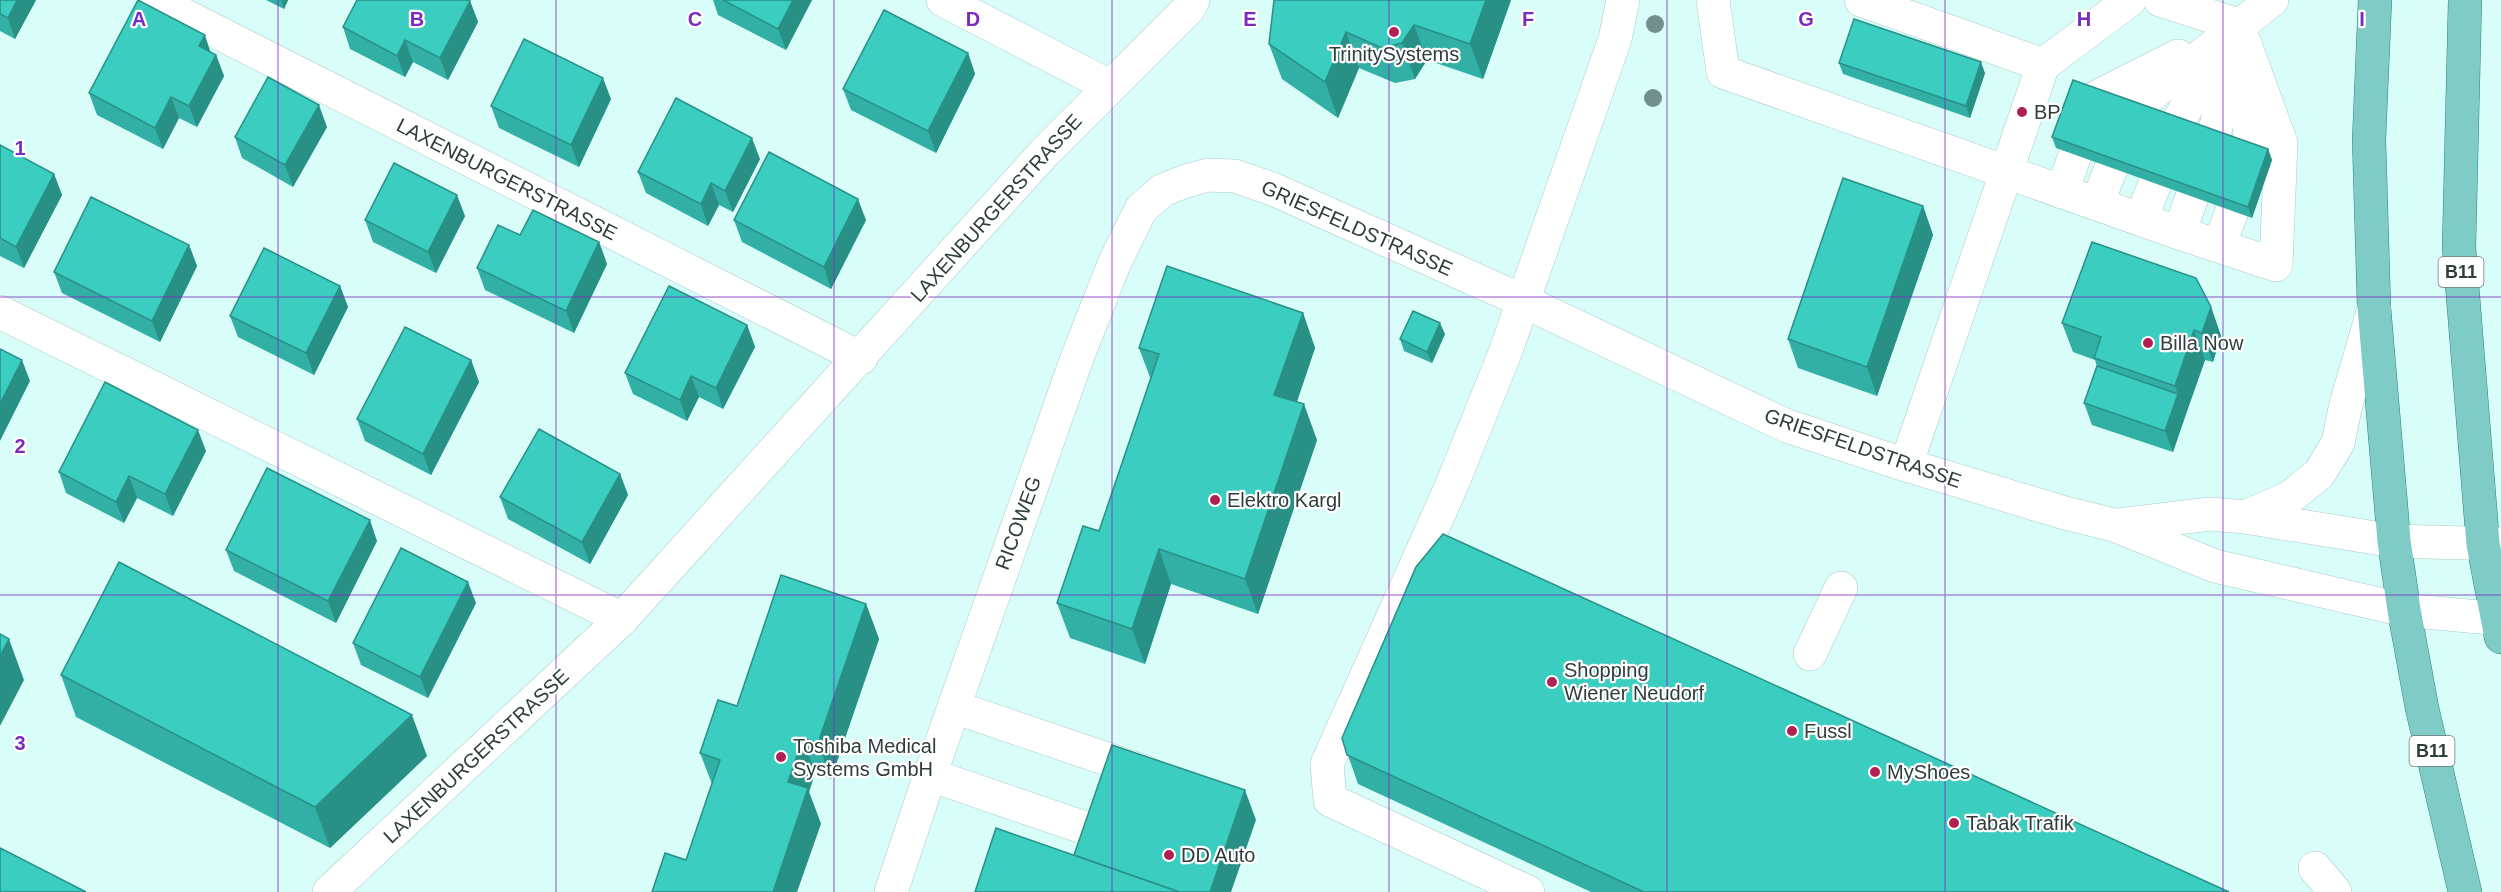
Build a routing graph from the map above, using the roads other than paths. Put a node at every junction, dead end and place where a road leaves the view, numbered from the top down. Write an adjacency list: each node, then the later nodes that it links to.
1 (154, 0): 35 (street, LAXENBURGERSTRASSE)
2 (943, 0): 14 (street)
3 (1193, 0): 14 (street, LAXENBURGERSTRASSE)
4 (1623, 0): 32 (street)
5 (1713, 0): 22 (street)
6 (1861, 0): 13 (street)
7 (2130, 0): 13 (street)
8 (2160, 0): 12 (street)
9 (2272, 0): 12 (street)
10 (2375, 0): 33 (main road, B11)
11 (2465, 0): 40 (main road, B11)
12 (2238, 25): 15 (street); 16 (street); 17 (street); 18 (street); 19 (street); 31 (street)
13 (2043, 65): 22 (street)
14 (1109, 86): 35 (street, LAXENBURGERSTRASSE)
15 (2095, 98)
16 (2131, 111)
17 (2175, 126)
18 (2213, 140)
19 (2252, 154)
20 (2075, 155): 25 (street)
21 (2111, 168): 27 (street)
22 (2005, 172): 25 (street); 36 (street)
23 (1186, 181): 32 (street, GRIESFELDSTRASSE); 46 (street, RICOWEG)
24 (2155, 183): 29 (street)
25 (2062, 192): 27 (street)
26 (2192, 197): 30 (street)
27 (2097, 204): 29 (street)
28 (2232, 211): 31 (street)
29 (2141, 219): 30 (street)
30 (2179, 233): 31 (street)
31 (2219, 246)
32 (1523, 302): 36 (street, GRIESFELDSTRASSE); 52 (street)
33 (2374, 308): 37 (street); 39 (main road, B11)
34 (0, 312): 43 (street)
35 (861, 358): 43 (street, LAXENBURGERSTRASSE)
36 (1906, 465): 38 (street, GRIESFELDSTRASSE)
37 (2246, 517): 38 (street, GRIESFELDSTRASSE); 39 (street, GRIESFELDSTRASSE)
38 (2114, 525): 42 (street, GRIESFELDSTRASSE)
39 (2394, 541): 40 (street, GRIESFELDSTRASSE); 42 (main road, B11)
40 (2492, 544): 44 (main road, B11)
41 (1841, 588): 45 (street)
42 (2404, 610): 44 (street, GRIESFELDSTRASSE); 53 (main road, B11)
43 (622, 620): 50 (street, LAXENBURGERSTRASSE)
44 (2500, 625)
45 (1810, 654)
46 (954, 706): 47 (street, RICOWEG); 48 (street)
47 (930, 776): 49 (street); 51 (street, RICOWEG)
48 (1173, 782)
49 (1094, 831)
50 (329, 892)
51 (891, 892)
52 (1528, 892)
53 (2464, 892)

